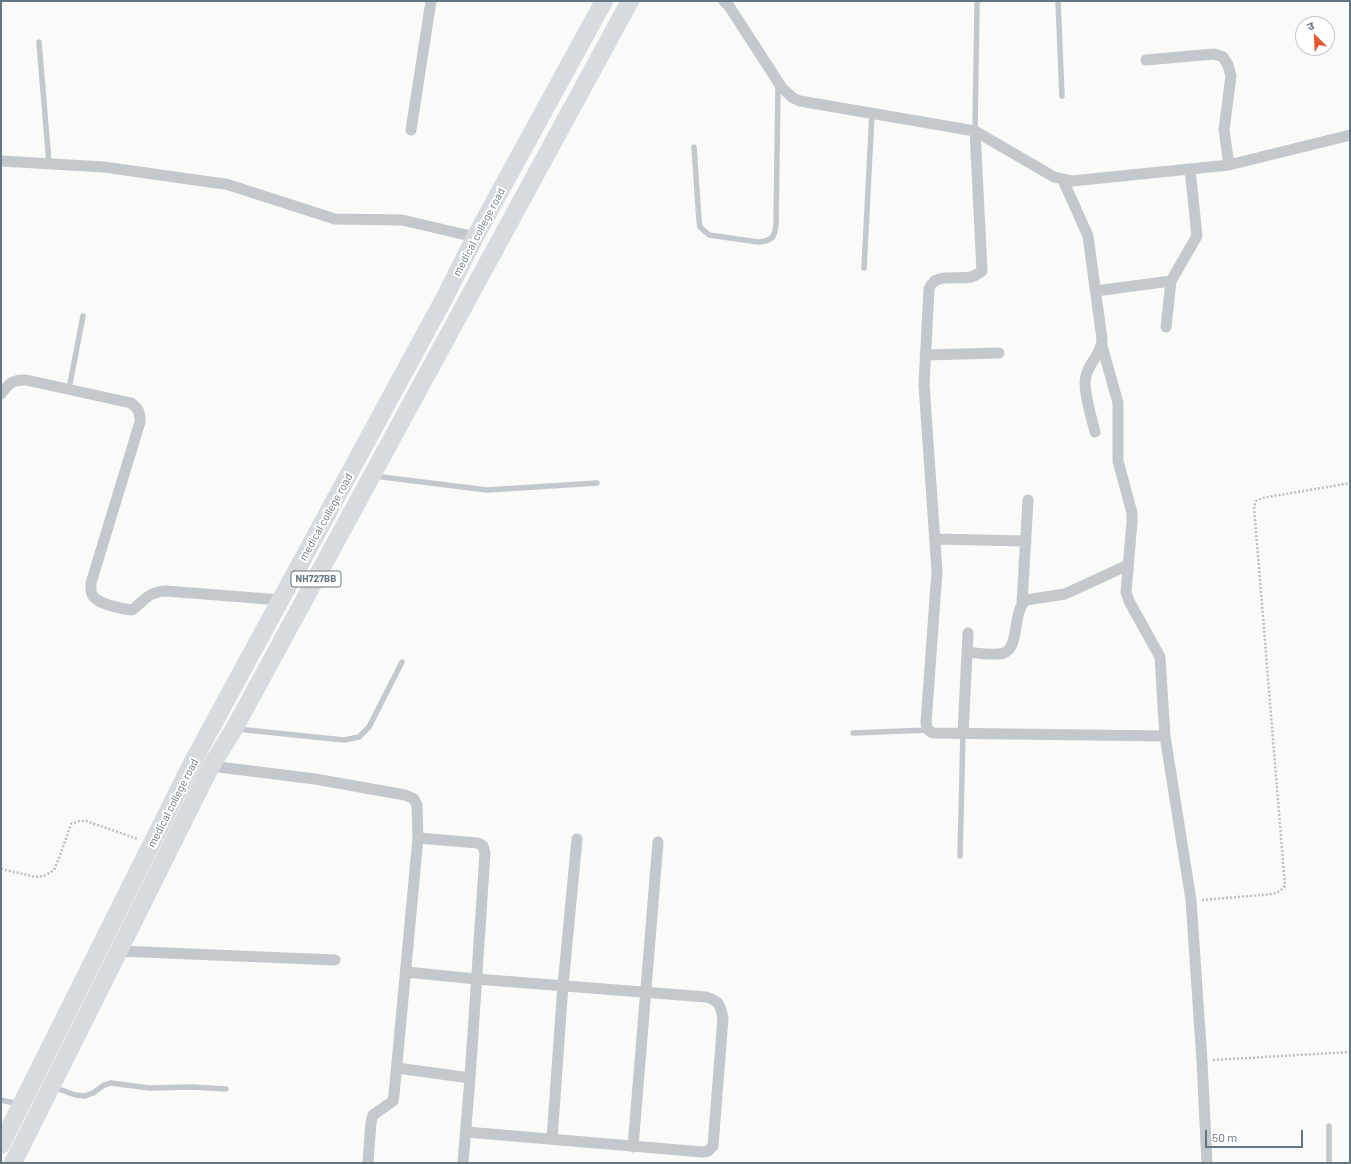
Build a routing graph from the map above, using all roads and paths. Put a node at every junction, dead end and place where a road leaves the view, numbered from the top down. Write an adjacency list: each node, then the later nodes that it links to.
1 (431, 1): 12 (street)
2 (604, 1): 21 (highway, medical college road / NH727BB)
3 (630, 1): 35 (highway, NH727BB)
4 (724, 1): 9 (street)
5 (978, 1): 13 (lane)
6 (1058, 1): 10 (lane)
7 (40, 42): 17 (lane)
8 (1146, 60): 18 (street)
9 (778, 82): 11 (street); 15 (lane)
10 (1062, 96)
11 (872, 113): 13 (street); 22 (lane)
12 (411, 130)
13 (975, 130): 20 (street); 29 (street)
14 (1350, 135): 18 (street)
15 (694, 147)
16 (1, 161): 17 (street)
17 (49, 163): 21 (street)
18 (1229, 165): 19 (street)
19 (1190, 169): 20 (street); 23 (street)
20 (1063, 180): 24 (street)
21 (475, 237): 42 (highway, medical college road / NH727BB)
22 (864, 268)
23 (1171, 281): 24 (street); 26 (street)
24 (1096, 291): 27 (street)
25 (83, 316): 32 (lane)
26 (1166, 327)
27 (1102, 346): 34 (street); 41 (street)
28 (999, 353): 29 (street)
29 (925, 356): 39 (street)
30 (1, 378): 31 (street)
31 (12, 381): 32 (street); 33 (street)
32 (69, 389): 42 (street)
33 (1, 394)
34 (1095, 432)
35 (372, 476): 36 (lane); 47 (highway, NH727BB)
36 (597, 483)
37 (1350, 483): 61 (path)
38 (1028, 500): 40 (street)
39 (935, 539): 40 (street); 48 (street)
40 (1026, 541): 43 (street)
41 (1128, 565): 43 (street); 51 (street)
42 (281, 600): 53 (highway, medical college road / NH727BB)
43 (1022, 603): 45 (street)
44 (968, 634): 45 (street)
45 (967, 652): 50 (street)
46 (402, 662): 47 (lane)
47 (234, 729): 52 (highway, NH727BB)
48 (928, 730): 49 (lane); 50 (street)
49 (853, 733)
50 (963, 733): 51 (street); 59 (lane)
51 (1165, 736): 61 (street)
52 (211, 766): 54 (highway, NH727BB); 55 (street)
53 (177, 795): 54 (highway); 58 (highway, medical college road / NH727BB)
54 (194, 800): 62 (highway, NH727BB)
55 (418, 838): 64 (street); 65 (street)
56 (577, 840): 66 (street)
57 (658, 842): 67 (street)
58 (152, 844): 60 (path); 75 (highway, medical college road / NH727BB)
59 (960, 856)
60 (1, 869)
61 (1192, 900): 69 (street)
62 (118, 951): 63 (street); 72 (highway, NH727BB)
63 (335, 960)
64 (406, 972): 65 (street); 70 (street)
65 (476, 979): 66 (street); 71 (street)
66 (563, 985): 67 (street); 78 (street)
67 (645, 992): 80 (street); 80 (street)
68 (1350, 1052): 69 (path)
69 (1202, 1061): 84 (street)
70 (397, 1068): 71 (street); 82 (street)
71 (470, 1078): 77 (street)
72 (51, 1086): 73 (lane); 81 (highway, NH727BB)
73 (226, 1089)
74 (1, 1100): 75 (lane)
75 (22, 1104): 79 (highway, medical college road / NH727BB)
76 (1329, 1126): 85 (lane)
77 (466, 1132): 78 (street); 83 (street)
78 (552, 1139): 80 (street)
79 (1, 1145)
80 (634, 1147)
81 (13, 1163)
82 (368, 1163)
83 (463, 1163)
84 (1207, 1163)
85 (1329, 1163)

